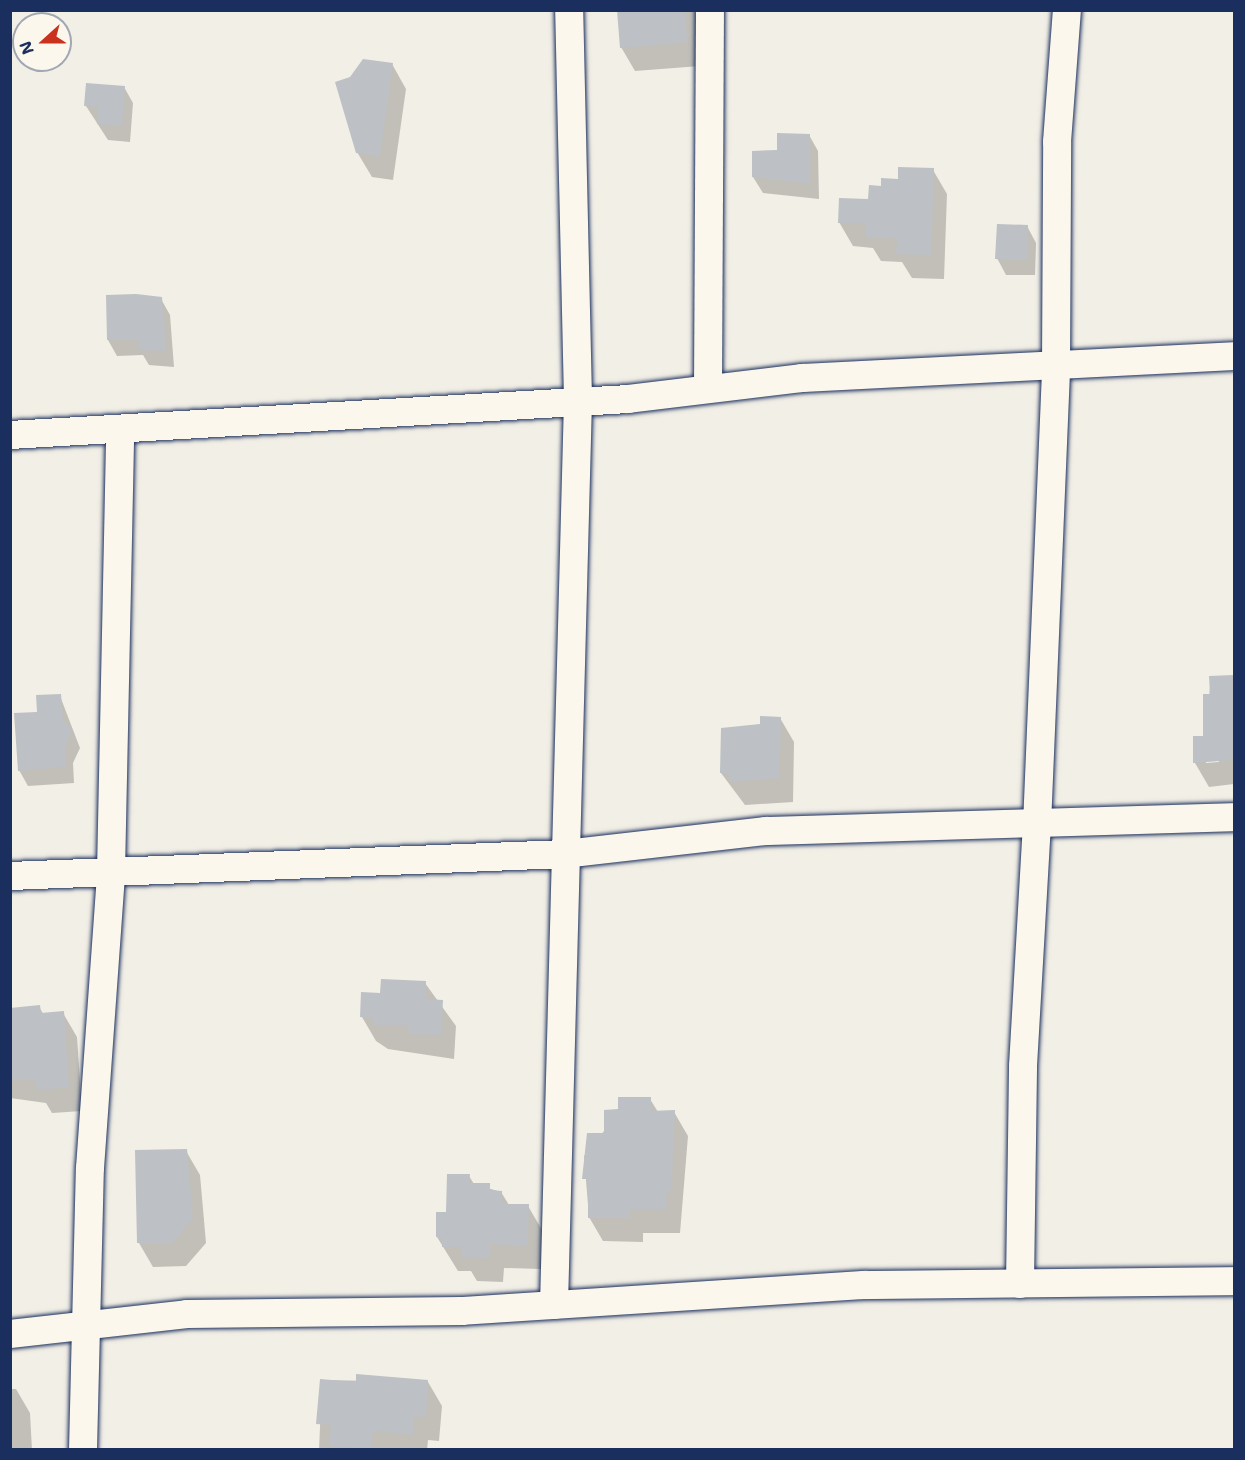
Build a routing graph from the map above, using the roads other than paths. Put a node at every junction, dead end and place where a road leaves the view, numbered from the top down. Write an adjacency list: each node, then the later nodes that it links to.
1 (569, 10): 7 (street)
2 (710, 10): 6 (street)
3 (1067, 10): 5 (street)
4 (1234, 356): 5 (street)
5 (1056, 367): 6 (street); 11 (street)
6 (708, 388): 7 (street)
7 (578, 399): 8 (street); 12 (street)
8 (120, 430): 9 (street); 13 (street)
9 (10, 435)
10 (1234, 817): 11 (street)
11 (1038, 825): 12 (street); 16 (street)
12 (564, 854): 13 (street); 17 (street)
13 (111, 872): 14 (street); 18 (street)
14 (10, 876)
15 (1234, 1281): 16 (street)
16 (1020, 1284): 17 (street)
17 (554, 1305): 18 (street)
18 (88, 1325): 19 (street); 20 (street)
19 (10, 1334)
20 (83, 1449)

